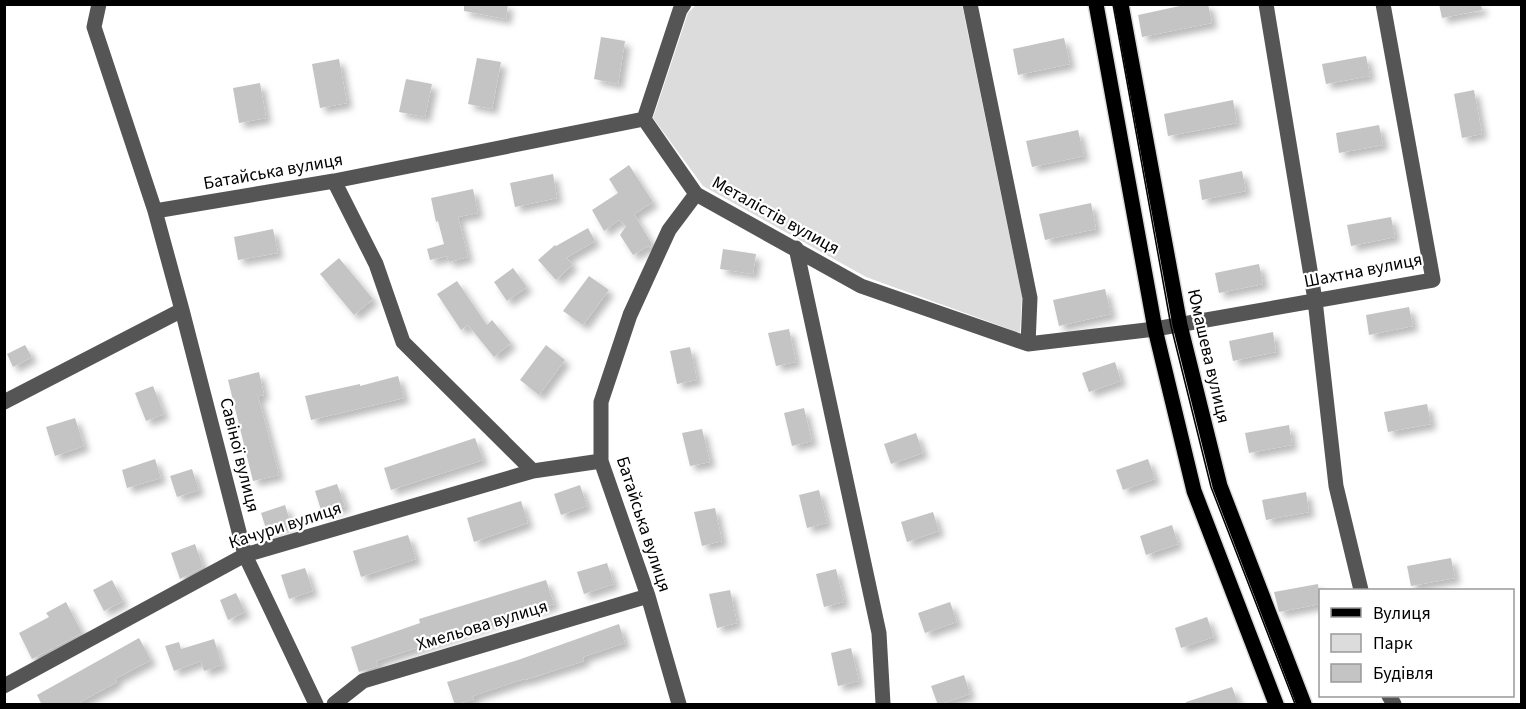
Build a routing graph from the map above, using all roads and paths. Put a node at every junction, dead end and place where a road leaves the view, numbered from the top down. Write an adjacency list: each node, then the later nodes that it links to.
1 (99, 4): 11 (street, Савіної вулиця)
2 (970, 4): 17 (street)
3 (1095, 4): 16 (main road)
4 (1122, 4): 15 (main road, Юмашева вулиця)
5 (1266, 4): 13 (street)
6 (1383, 4): 13 (street, Шахтна вулиця)
7 (677, 6): 8 (street)
8 (644, 119): 9 (street, Батайська вулиця); 10 (street, Металістів вулиця)
9 (334, 181): 11 (street, Батайська вулиця); 20 (street)
10 (696, 194): 12 (street, Металістів вулиця); 19 (street, Батайська вулиця)
11 (155, 211): 14 (street, Савіної вулиця)
12 (796, 248): 17 (street, Металістів вулиця); 28 (street)
13 (1315, 300): 15 (street, Шахтна вулиця); 22 (street)
14 (182, 310): 18 (street); 21 (street, Савіної вулиця)
15 (1180, 325): 16 (street, Шахтна вулиця); 30 (main road, Юмашева вулиця)
16 (1155, 329): 17 (street, Шахтна вулиця); 29 (main road)
17 (1028, 344)
18 (4, 402)
19 (601, 460): 20 (street, Качури вулиця); 23 (street, Батайська вулиця)
20 (533, 471): 21 (street, Качури вулиця)
21 (245, 555): 24 (street, Качури вулиця); 25 (street, Савіної вулиця)
22 (1361, 589)
23 (648, 596): 26 (street, Хмельова вулиця); 27 (street, Батайська вулиця)
24 (4, 686)
25 (316, 705)
26 (334, 705)
27 (679, 705)
28 (883, 705)
29 (1276, 705)
30 (1304, 705)

